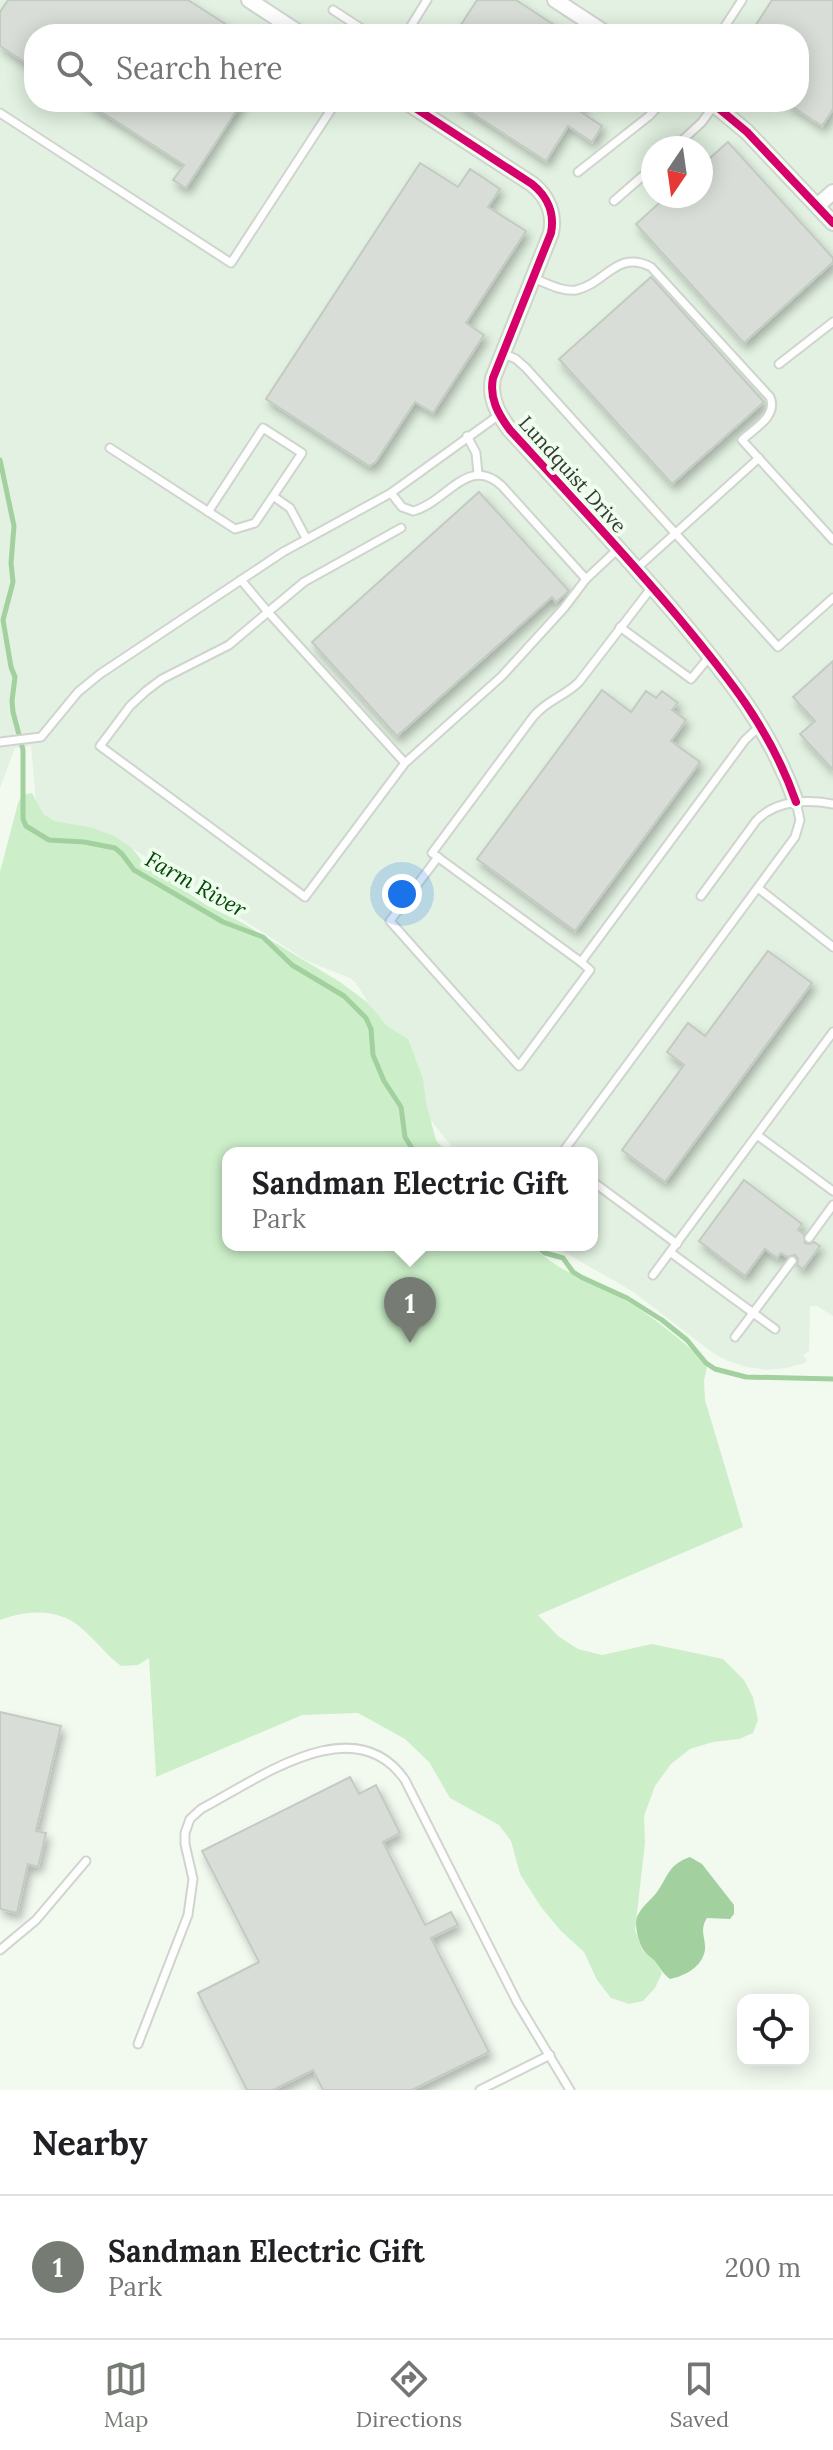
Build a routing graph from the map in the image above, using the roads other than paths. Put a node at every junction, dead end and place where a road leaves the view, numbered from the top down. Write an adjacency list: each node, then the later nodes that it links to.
1 (249, 0): 6 (street)
2 (427, 0): 8 (lane)
3 (555, 0): 9 (street)
4 (742, 0): 10 (lane)
5 (333, 10): 7 (lane)
6 (286, 24)
7 (355, 24)
8 (412, 24)
9 (592, 24)
10 (726, 24)
11 (329, 112): 16 (lane)
12 (421, 112): 24 (street, Lundquist Drive)
13 (653, 112): 18 (lane)
14 (708, 112): 17 (lane)
15 (724, 112): 22 (street)
16 (0, 113)
17 (687, 136)
18 (578, 172)
19 (641, 177): 21 (lane)
20 (833, 192): 22 (street)
21 (614, 201)
22 (817, 206): 23 (street)
23 (833, 223)
24 (533, 278): 26 (street, Lundquist Drive); 31 (lane)
25 (833, 322): 27 (lane)
26 (502, 353): 28 (street, Lundquist Drive); 37 (lane)
27 (779, 364)
28 (499, 415): 29 (lane); 40 (street, Lundquist Drive)
29 (467, 436): 32 (lane); 33 (lane)
30 (110, 448): 35 (lane)
31 (759, 458): 37 (lane); 39 (lane)
32 (478, 474): 33 (lane); 42 (lane)
33 (391, 493): 38 (lane)
34 (273, 496): 35 (lane); 35 (lane); 38 (lane)
35 (208, 512)
36 (401, 528): 46 (lane)
37 (676, 533): 41 (lane); 45 (lane)
38 (306, 538): 43 (lane)
39 (833, 540)
40 (619, 548): 41 (street, Lundquist Drive); 42 (lane)
41 (637, 568): 44 (street, Lundquist Drive)
42 (586, 579): 51 (lane)
43 (241, 580): 46 (lane); 50 (lane)
44 (652, 587): 47 (lane); 48 (street, Lundquist Drive)
45 (833, 598)
46 (268, 612): 51 (lane); 51 (lane)
47 (620, 627): 48 (lane); 54 (lane)
48 (710, 656): 49 (street, Lundquist Drive)
49 (760, 726): 52 (street, Lundquist Drive); 58 (lane)
50 (4, 742)
51 (405, 763)
52 (796, 802): 53 (lane); 55 (lane); 56 (lane)
53 (833, 804)
54 (438, 857): 58 (lane); 58 (lane)
55 (758, 888): 57 (lane); 61 (lane)
56 (701, 896)
57 (833, 947)
58 (581, 962)
59 (833, 1032): 60 (lane)
60 (757, 1135): 63 (lane); 66 (lane)
61 (566, 1147)
62 (598, 1185): 66 (lane)
63 (833, 1191)
64 (833, 1205): 65 (lane)
65 (809, 1238)
66 (677, 1244): 67 (lane)
67 (670, 1252): 69 (lane); 70 (lane)
68 (792, 1261): 70 (lane)
69 (653, 1275)
70 (753, 1313): 71 (lane); 72 (lane)
71 (775, 1329)
72 (735, 1337)
73 (86, 1861): 74 (lane)
74 (0, 1950)
75 (138, 2044): 76 (lane)
76 (550, 2055): 77 (lane); 78 (lane)
77 (480, 2090)
78 (570, 2090)

